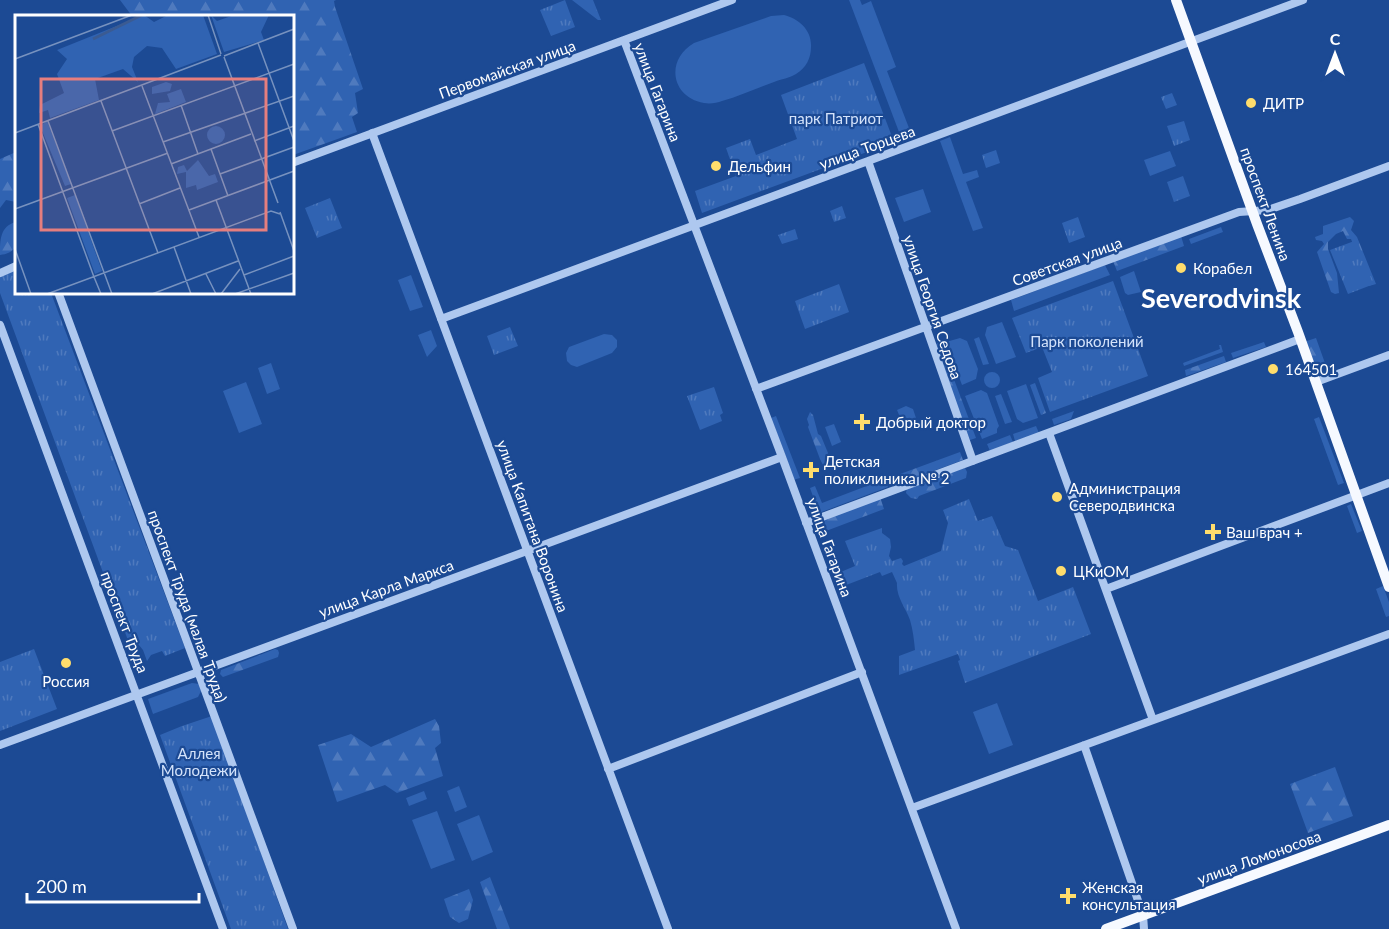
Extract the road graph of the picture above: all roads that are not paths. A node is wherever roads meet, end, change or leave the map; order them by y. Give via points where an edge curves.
1 (732, 0) edge
2 (1176, 0) edge
3 (1304, 0) edge
4 (624, 40) junction
5 (1191, 42) junction
6 (372, 133) junction
7 (868, 161) junction
8 (294, 162) edge
9 (1389, 166) edge
10 (1252, 211) junction
11 (694, 225) junction
12 (15, 266) edge
13 (0, 273) edge
14 (59, 294) edge
15 (441, 319) junction
16 (0, 325) edge
17 (926, 327) junction
18 (1300, 339) junction
19 (1389, 355) edge
20 (1316, 382) junction
21 (756, 389) junction
22 (1049, 433) junction
23 (782, 457) junction
24 (973, 461) junction
25 (1389, 483) edge
26 (1356, 495) junction
27 (806, 522) junction
28 (527, 551) junction
29 (1389, 587) edge
30 (1106, 589) junction
31 (1389, 634) edge
32 (199, 672) junction
33 (862, 672) junction
34 (137, 694) junction
35 (1154, 720) junction
36 (0, 745) edge
37 (1084, 745) junction
38 (608, 769) junction
39 (912, 808) junction
40 (1389, 825) edge
41 (1143, 915) junction
42 (223, 929) edge
43 (293, 929) edge
44 (668, 929) edge
45 (956, 929) edge
46 (1106, 929) edge
47 (1144, 929) edge

1 - 4 street, Первомайская улица
2 - 5 main road, проспект Ленина
3 - 5 street, улица Торцева
4 - 6 street, Первомайская улица
4 - 11 street, улица Гагарина
5 - 7 street, улица Торцева
5 - 10 main road, проспект Ленина
6 - 8 street, Первомайская улица
6 - 15 street, улица Капитана Воронина
7 - 11 street, улица Торцева
7 - 17 street, улица Георгия Седова
9 - 10 street, Советская улица via 1268,210
10 - 17 street, Советская улица via 1239,212
10 - 18 main road, проспект Ленина
11 - 15 street, улица Торцева
11 - 21 street, улица Гагарина
12 - 13 street
14 - 32 street, проспект Труда (малая Труда)
15 - 28 street, улица Капитана Воронина
16 - 34 street, проспект Труда
17 - 21 street, Советская улица
17 - 24 street, улица Георгия Седова
18 - 20 main road, проспект Ленина
18 - 22 street
19 - 20 street
20 - 26 main road, проспект Ленина
21 - 23 street, улица Гагарина
22 - 24 street
22 - 30 street
23 - 27 street, улица Гагарина
23 - 28 street, улица Карла Маркса
24 - 27 street
25 - 26 street
26 - 29 main road, проспект Ленина
26 - 30 street
27 - 33 street, улица Гагарина
28 - 32 street, улица Карла Маркса
28 - 38 street, улица Капитана Воронина
30 - 35 street
31 - 35 street
32 - 34 street, улица Карла Маркса
32 - 43 street, проспект Труда (малая Труда)
33 - 38 street
33 - 39 street, улица Гагарина
34 - 36 street, улица Карла Маркса
34 - 42 street, проспект Труда
35 - 37 street
37 - 39 street
37 - 41 street
38 - 44 street, улица Капитана Воронина
39 - 45 street, улица Гагарина
40 - 41 main road, улица Ломоносова
41 - 46 main road, улица Ломоносова
41 - 47 street

